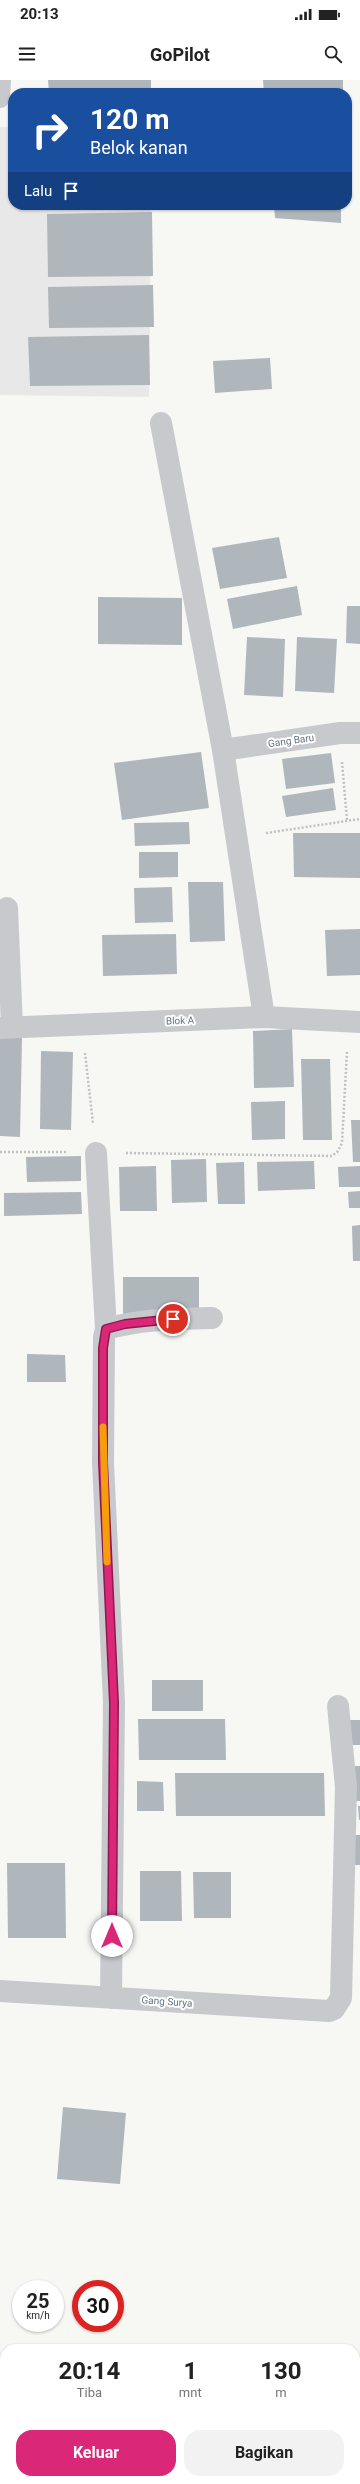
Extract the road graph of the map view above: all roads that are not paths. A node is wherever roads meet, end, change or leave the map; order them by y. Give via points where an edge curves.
1 (1, 80) edge
2 (0, 98) edge
3 (161, 423) dead end
4 (350, 733) edge
5 (223, 750) junction
6 (7, 908) dead end
7 (264, 1017) junction
8 (354, 1023) edge
9 (6, 1028) edge
10 (96, 1153) road end
11 (212, 1318) dead end
12 (106, 1329) junction
13 (338, 1706) dead end
14 (0, 1991) edge
15 (111, 1998) junction

1 - 2 lane
3 - 5 street
4 - 5 street, Gang Baru
5 - 7 street
6 - 9 street
7 - 8 street, Blok A
7 - 9 street, Blok A
10 - 12 street
11 - 12 street via 160,1319
12 - 15 street via 103,1348 103,1462 114,1703
13 - 15 street, Gang Surya via 346,1787 341,1998 334,2009 329,2011
14 - 15 street, Gang Surya

